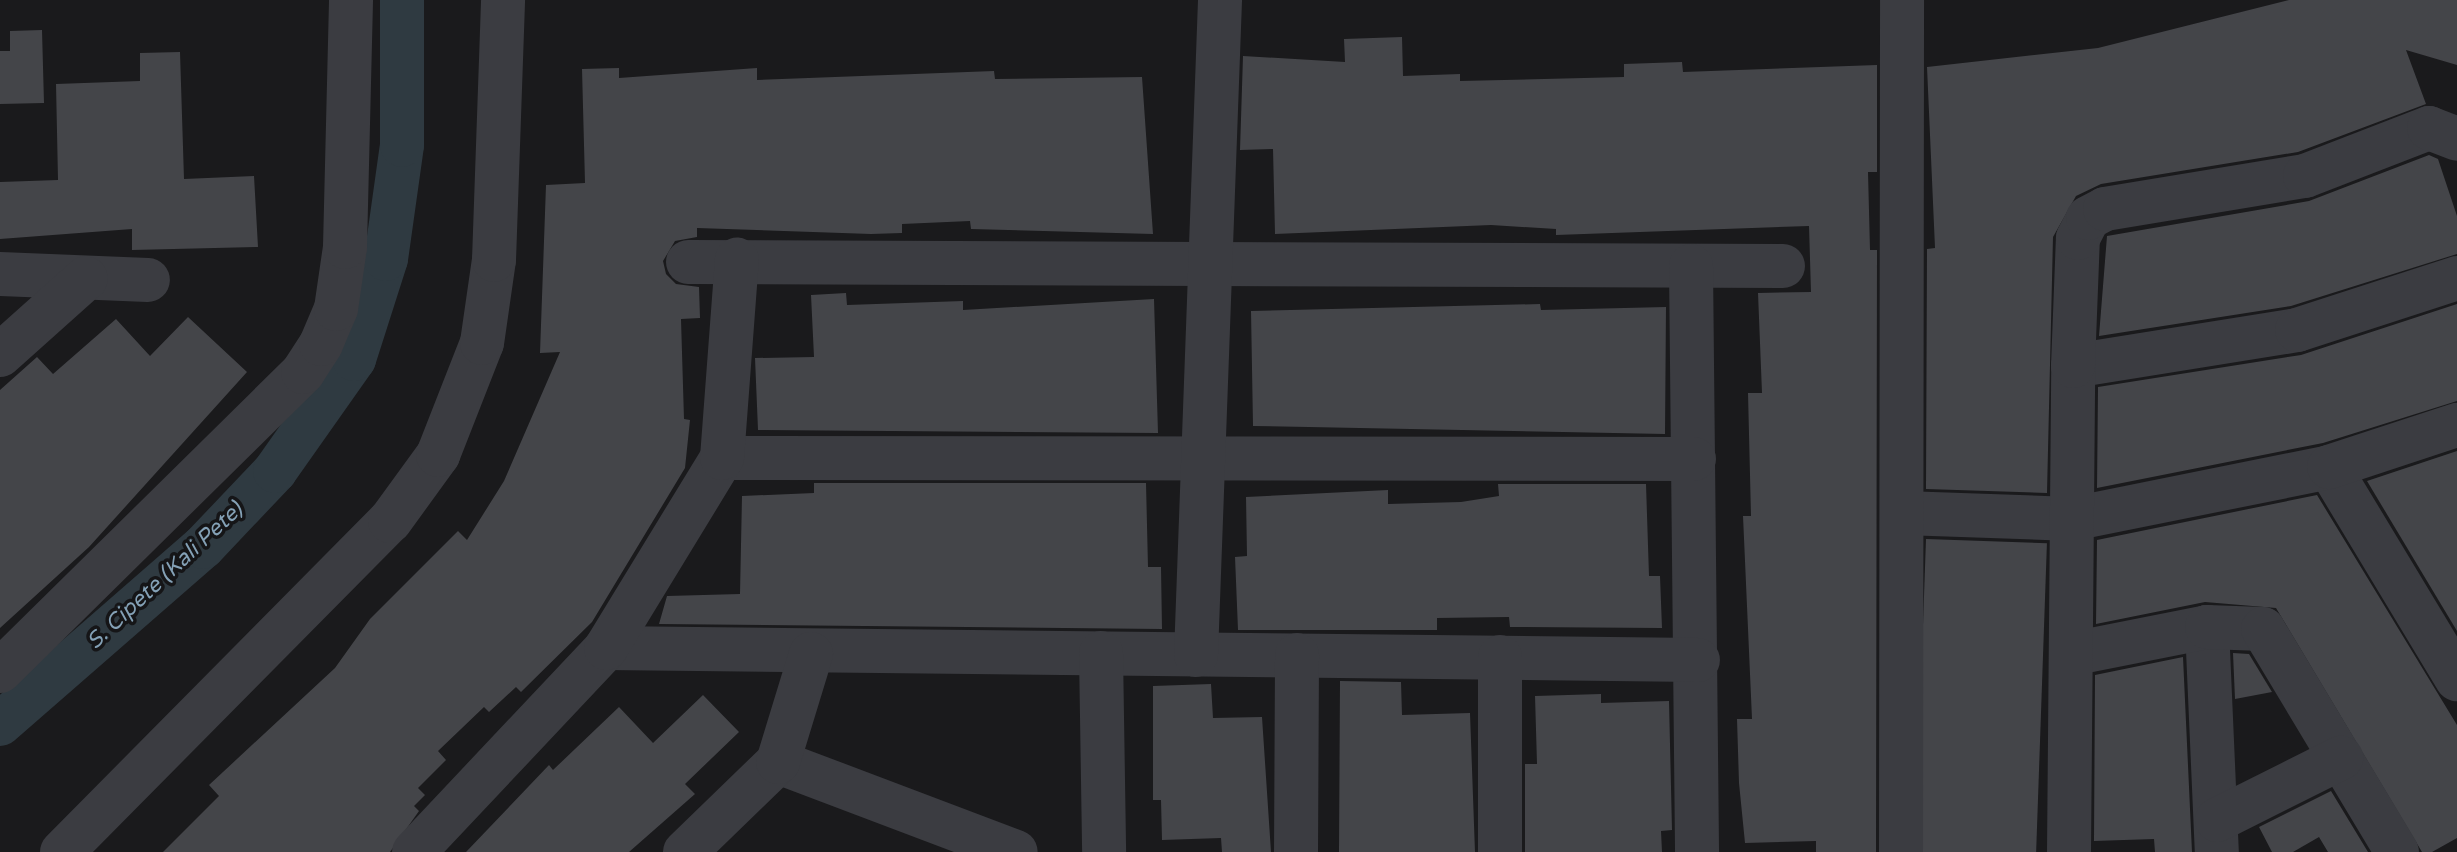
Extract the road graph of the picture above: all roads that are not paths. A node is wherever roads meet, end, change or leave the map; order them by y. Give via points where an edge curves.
1 (351, 0) edge
2 (503, 0) edge
3 (1220, 0) edge
4 (1902, 0) edge
5 (2457, 139) edge
6 (737, 260) junction
7 (688, 262) dead end
8 (1211, 263) junction
9 (1691, 266) junction
10 (1783, 266) dead end
11 (0, 274) edge
12 (86, 278) junction
13 (2457, 278) edge
14 (148, 280) dead end
15 (0, 355) edge
16 (2073, 366) junction
17 (2457, 425) edge
18 (1204, 456) junction
19 (722, 458) junction
20 (1694, 459) junction
21 (2329, 467) junction
22 (1903, 513) junction
23 (2072, 519) junction
24 (2207, 627) junction
25 (606, 648) junction
26 (1101, 653) junction
27 (811, 654) junction
28 (2071, 654) junction
29 (1196, 655) junction
30 (1297, 655) junction
31 (1500, 657) junction
32 (1698, 660) junction
33 (0, 671) edge
34 (2457, 679) edge
35 (2341, 758) junction
36 (778, 762) junction
37 (2217, 836) edge
38 (62, 852) edge
39 (414, 852) edge
40 (685, 852) edge
41 (1016, 852) edge
42 (1104, 852) edge
43 (1296, 852) edge
44 (1500, 852) edge
45 (1697, 852) edge
46 (1901, 852) edge
47 (2069, 852) edge
48 (2397, 852) edge

1 - 33 street via 345,247 336,309 321,344 303,372
2 - 38 street via 486,315 467,392 438,455 390,521
3 - 8 street
4 - 22 street
5 - 16 street via 2429,128 2305,176 2105,209 2088,218 2078,238
6 - 7 street
6 - 8 street
6 - 19 street
8 - 9 street
8 - 18 street
9 - 10 street
9 - 20 street
11 - 12 street
12 - 14 street
12 - 15 street
13 - 16 street via 2297,330
16 - 23 street
17 - 21 street
18 - 19 street
18 - 20 street
18 - 29 street
19 - 25 street
20 - 32 street
21 - 23 street
21 - 34 street
22 - 23 street
22 - 46 street
23 - 28 street
24 - 28 street
24 - 35 street via 2266,631
24 - 37 street
25 - 27 street
25 - 39 street
26 - 27 street
26 - 29 street
26 - 42 street
27 - 36 street
28 - 47 street
29 - 30 street
30 - 31 street
30 - 43 street
31 - 32 street
31 - 44 street
32 - 45 street
35 - 37 street
35 - 48 street
36 - 40 street
36 - 41 street

